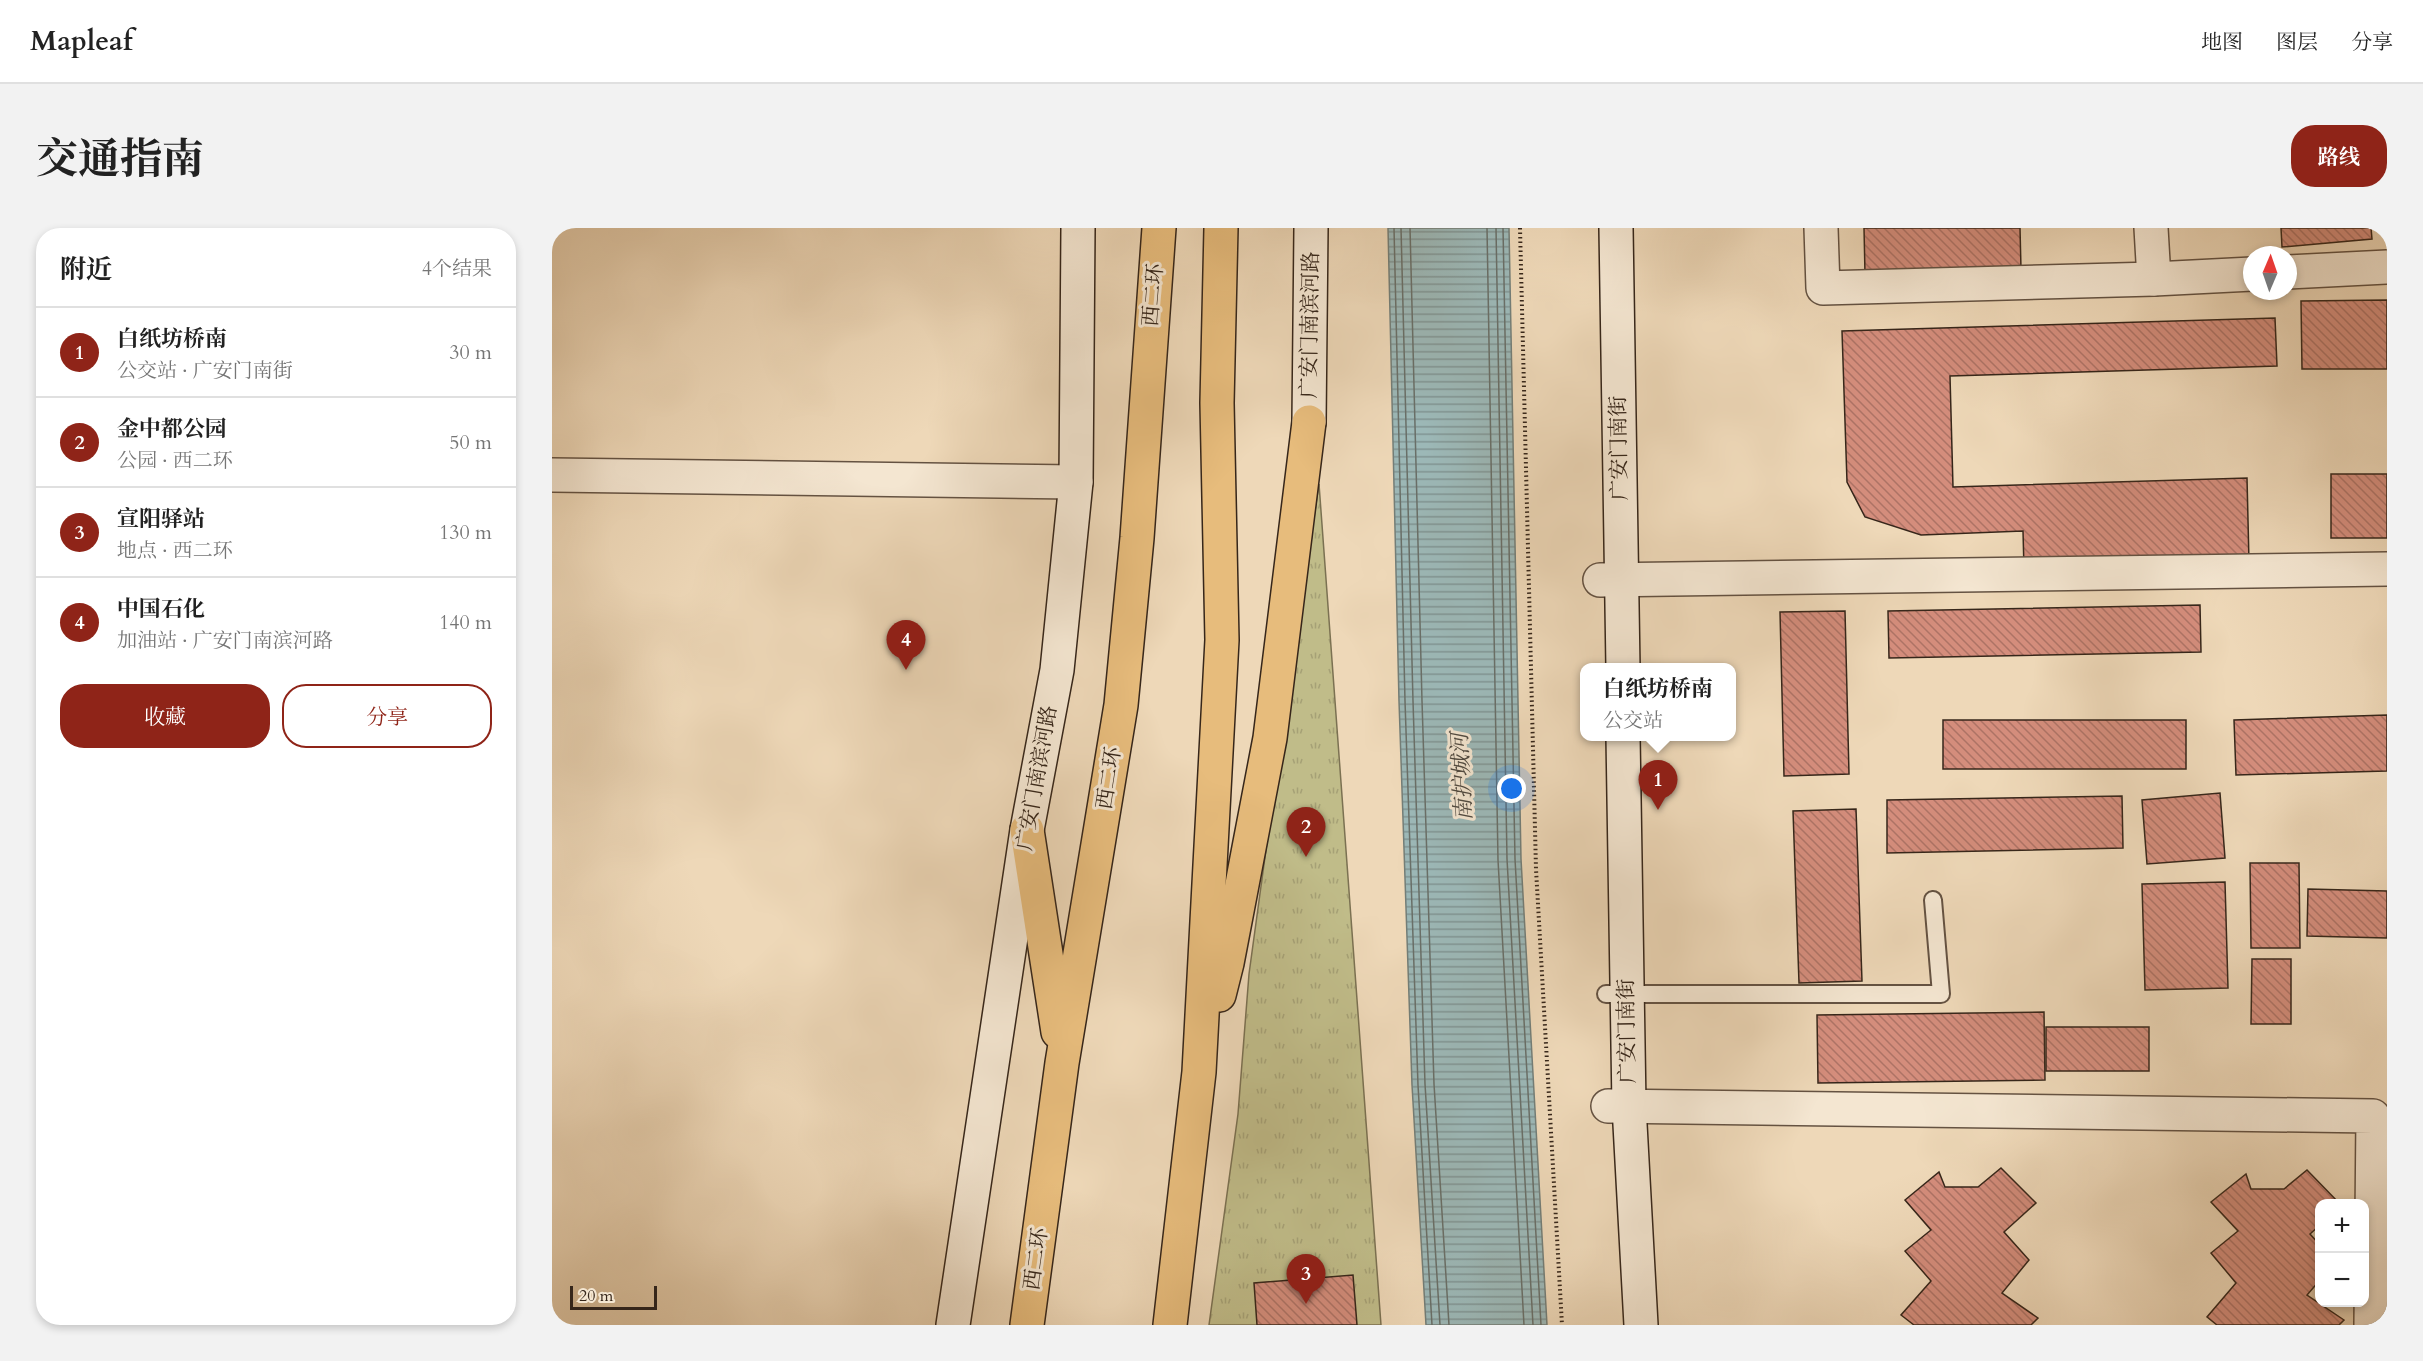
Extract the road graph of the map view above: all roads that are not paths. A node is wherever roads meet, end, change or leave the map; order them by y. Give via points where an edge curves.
1 (1078, 228) edge
2 (1159, 228) edge
3 (1221, 228) edge
4 (1311, 228) edge
5 (1596, 228) edge
6 (1616, 228) edge
7 (1821, 228) edge
8 (2151, 228) edge
9 (2387, 267) edge
10 (2297, 272) edge
11 (2243, 274) edge
12 (2154, 279) junction
13 (1309, 422) joint
14 (552, 475) edge
15 (1076, 482) junction
16 (2387, 569) edge
17 (1611, 580) junction
18 (1602, 663) edge
19 (1622, 663) edge
20 (1602, 741) edge
21 (1623, 741) edge
22 (1027, 830) junction
23 (1933, 900) dead end
24 (1616, 994) junction
25 (1062, 1063) junction
26 (1199, 1072) junction
27 (1619, 1106) junction
28 (953, 1325) edge
29 (1027, 1325) edge
30 (1170, 1325) edge
31 (1619, 1325) edge
32 (1641, 1325) edge
33 (2371, 1325) edge

1 - 15 street, 广安门南滨河路
2 - 25 highway, 西二环 via 1121,705
3 - 26 highway via 1217,403 1222,640
4 - 13 street, 广安门南滨河路
5 - 17 street, 广安门南街
6 - 17 street, 广安门南街
7 - 12 street via 1823,288
8 - 12 street
9 - 10 street
11 - 12 street
13 - 26 highway via 1270,738 1227,963
14 - 15 street
15 - 22 street, 广安门南滨河路 via 1057,670
16 - 17 street
17 - 18 street, 广安门南街
17 - 19 street, 广安门南街
20 - 24 street, 广安门南街
21 - 24 street, 广安门南街
22 - 25 highway
22 - 28 street, 广安门南滨河路
23 - 24 lane via 1941,994
24 - 27 street, 广安门南街
25 - 29 highway, 西二环
26 - 30 highway
27 - 31 street, 广安门南街
27 - 32 street, 广安门南街
27 - 33 street via 2373,1116

